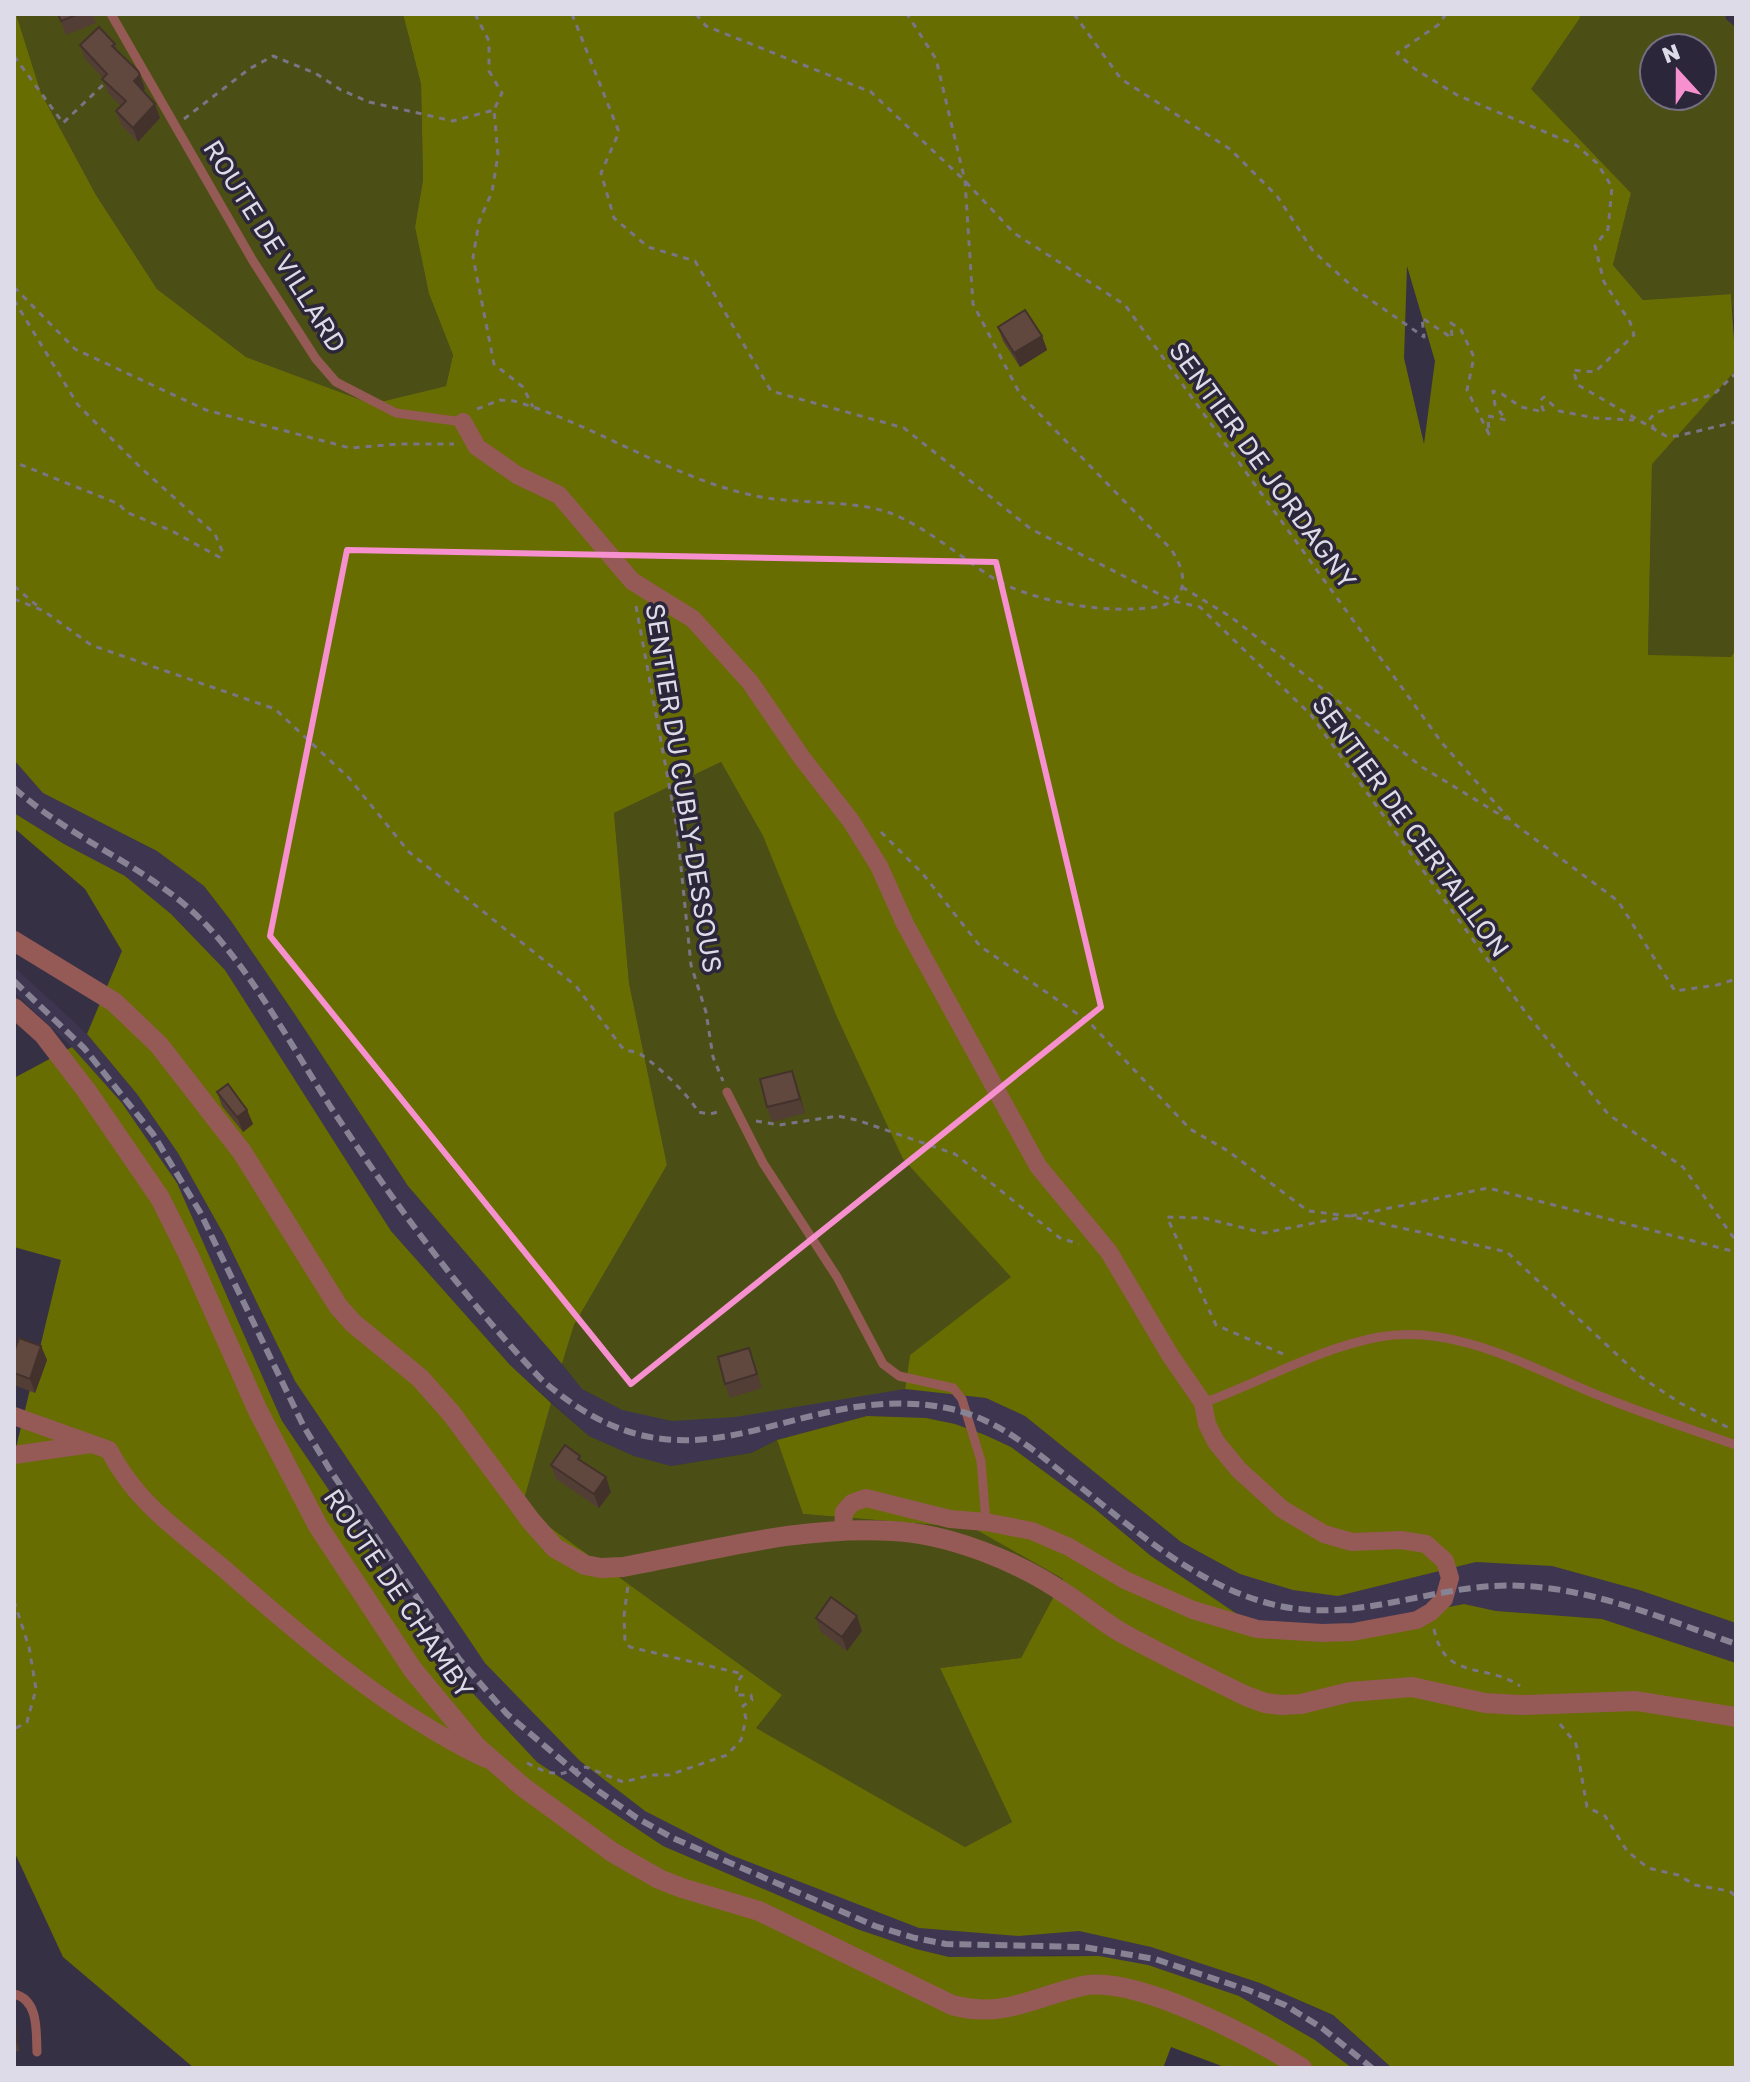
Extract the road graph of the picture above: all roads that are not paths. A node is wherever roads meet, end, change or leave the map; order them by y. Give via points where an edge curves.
1 (111, 14) edge
2 (463, 422) joint
3 (14, 941) edge
4 (14, 1008) edge
5 (727, 1092) road end
6 (1203, 1403) junction
7 (14, 1416) edge
8 (93, 1444) junction
9 (1736, 1445) edge
10 (14, 1455) edge
11 (986, 1522) junction
12 (843, 1530) junction
13 (1736, 1717) edge
14 (494, 1763) junction
15 (14, 1994) edge
16 (37, 2052) dead end
17 (1302, 2068) edge

1 - 2 lane, ROUTE DE VILLARD via 316,359 336,382 396,413
2 - 6 street via 477,447 559,495 632,581 693,619 750,682 879,866 905,924 1038,1166 1109,1252
3 - 12 street via 114,1002 159,1045 242,1152 338,1306 420,1378 544,1536 569,1558 601,1568 623,1567
4 - 14 street, ROUTE DE CHAMBY via 43,1034 160,1198 258,1411 318,1526 426,1687
5 - 11 lane via 763,1163 837,1277 883,1364 899,1376 953,1388 962,1399 981,1461
6 - 9 lane via 1312,1359 1380,1337 1412,1335 1478,1345
6 - 11 street via 1216,1442 1259,1490 1297,1519 1338,1539 1415,1541 1441,1554 1450,1578 1444,1599 1417,1620 1353,1632 1257,1629 1193,1610 1125,1580 1050,1537
7 - 8 street
8 - 10 street
8 - 14 street via 109,1450 121,1473 159,1517 334,1662 449,1741
11 - 12 street via 950,1519 866,1498 844,1512
12 - 13 street via 896,1531 999,1557 1122,1633 1265,1703 1301,1704 1350,1692 1412,1687 1485,1703 1636,1701
14 - 17 street, ROUTE DE CHAMBY via 612,1852 659,1879 759,1911 952,2005 990,2011 1083,1986 1131,1989 1213,2022
15 - 16 lane via 30,2004

